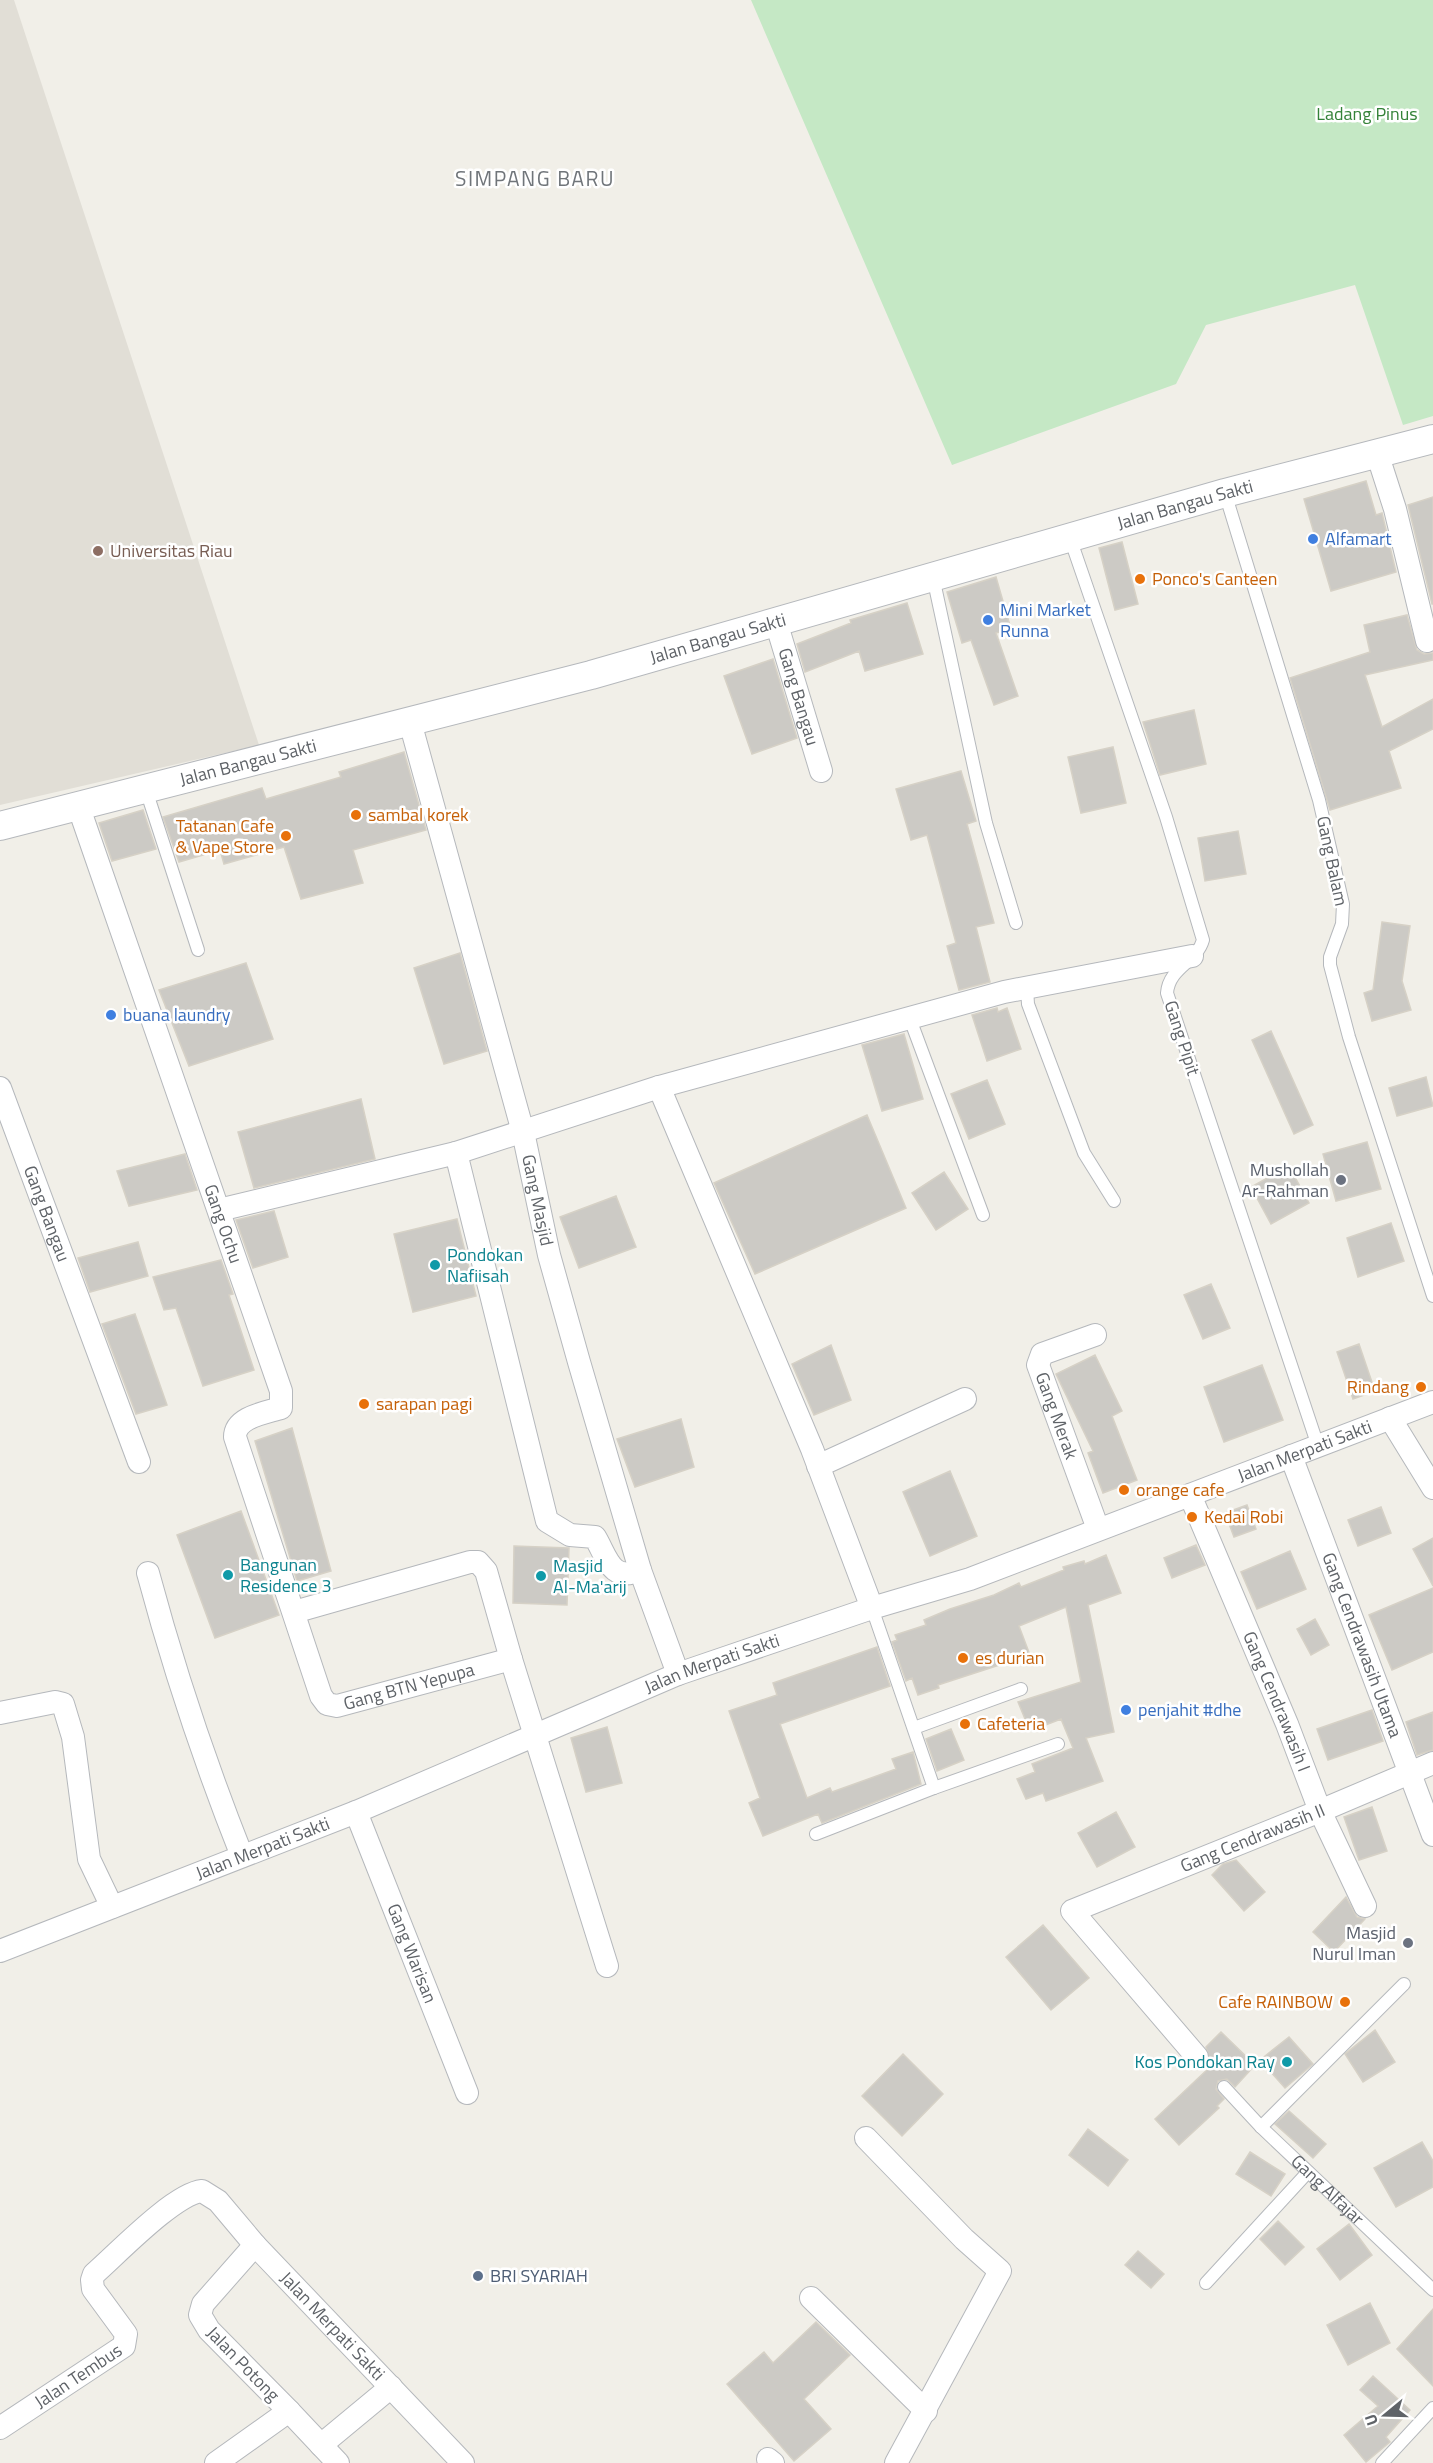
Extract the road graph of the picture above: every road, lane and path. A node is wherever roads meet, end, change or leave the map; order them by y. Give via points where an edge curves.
1 (1433, 439) edge
2 (1377, 453) junction
3 (1225, 493) junction
4 (1070, 538) junction
5 (933, 577) junction
6 (776, 622) junction
7 (1427, 641) dead end
8 (410, 722) junction
9 (821, 771) dead end
10 (147, 790) junction
11 (79, 808) junction
12 (0, 826) edge
13 (1016, 923) dead end
14 (198, 950) dead end
15 (1192, 956) junction
16 (1027, 989) junction
17 (910, 1019) junction
18 (659, 1087) junction
19 (0, 1088) edge
20 (523, 1132) junction
21 (456, 1153) junction
22 (1114, 1201) dead end
23 (219, 1210) junction
24 (983, 1215) dead end
25 (1433, 1296) edge
26 (1095, 1335) dead end
27 (965, 1399) dead end
28 (1433, 1402) edge
29 (1390, 1418) junction
30 (1318, 1446) junction
31 (1291, 1456) junction
32 (139, 1462) dead end
33 (818, 1466) junction
34 (1433, 1488) edge
35 (1190, 1495) junction
36 (1098, 1529) junction
37 (640, 1570) junction
38 (148, 1573) dead end
39 (872, 1608) junction
40 (294, 1612) junction
41 (512, 1659) junction
42 (678, 1674) junction
43 (1021, 1689) dead end
44 (0, 1713) edge
45 (914, 1728) junction
46 (534, 1734) junction
47 (1058, 1744) dead end
48 (1433, 1763) edge
49 (1409, 1772) junction
50 (934, 1788) junction
51 (1320, 1811) junction
52 (356, 1812) junction
53 (816, 1834) dead end
54 (1433, 1835) edge
55 (242, 1856) junction
56 (1365, 1906) dead end
57 (112, 1907) junction
58 (0, 1951) edge
59 (607, 1966) dead end
60 (1404, 1984) dead end
61 (1197, 2057) dead end
62 (1224, 2087) dead end
63 (467, 2093) dead end
64 (1261, 2127) junction
65 (866, 2138) dead end
66 (1308, 2172) junction
67 (202, 2191) joint
68 (255, 2245) junction
69 (1206, 2283) dead end
70 (1433, 2290) edge
71 (811, 2298) dead end
72 (391, 2387) junction
73 (1433, 2408) edge
74 (289, 2411) junction
75 (926, 2411) junction
76 (0, 2428) edge
77 (321, 2445) junction
78 (216, 2463) edge
79 (338, 2463) edge
80 (464, 2463) edge
81 (896, 2463) edge
82 (1382, 2463) edge

1 - 2 street, Jalan Bangau Sakti
2 - 3 street, Jalan Bangau Sakti
2 - 7 street via 1395,509
3 - 4 street, Jalan Bangau Sakti
3 - 25 lane, Gang Balam via 1319,800 1343,904 1342,924 1330,965 1349,1037
4 - 5 street, Jalan Bangau Sakti
4 - 15 lane, Gang Pipit via 1166,817 1203,940
5 - 6 street, Jalan Bangau Sakti
5 - 13 lane via 986,823
6 - 8 street, Jalan Bangau Sakti
6 - 9 street, Gang Bangau
8 - 10 street, Jalan Bangau Sakti
8 - 20 street, Gang Masjid
10 - 11 street, Jalan Bangau Sakti
10 - 14 lane
11 - 12 street, Jalan Bangau Sakti
11 - 23 street, Gang Ochu
15 - 16 street
15 - 30 lane, Gang Pipit via 1168,982 1167,993
16 - 17 street
16 - 22 lane via 1028,1004 1084,1153
17 - 18 street
17 - 24 lane
18 - 20 street
18 - 33 street
19 - 32 street, Gang Bangau
20 - 21 street
20 - 37 street, Gang Masjid via 549,1255
21 - 23 street
21 - 37 street via 547,1521 570,1535 595,1537 610,1566 621,1574
23 - 40 street, Gang Ochu via 281,1390 281,1408 239,1423 235,1437
26 - 36 street, Gang Merak via 1042,1354 1038,1365
27 - 33 street
28 - 29 street, Jalan Merpati Sakti
29 - 30 street, Jalan Merpati Sakti
29 - 34 street
30 - 31 street, Jalan Merpati Sakti
31 - 35 street, Jalan Merpati Sakti
31 - 49 street, Gang Cendrawasih Utama
33 - 39 street
35 - 36 street, Jalan Merpati Sakti
35 - 51 street, Gang Cendrawasih I
36 - 39 street, Jalan Merpati Sakti via 970,1579
37 - 42 street, Gang Masjid
38 - 55 street via 201,1751
39 - 42 street, Jalan Merpati Sakti
39 - 45 lane
40 - 41 street, Gang BTN Yepupa via 327,1704 337,1706
40 - 41 street via 477,1562 486,1571
41 - 46 street
42 - 46 street, Jalan Merpati Sakti
43 - 45 lane
44 - 57 street via 55,1702 63,1704 72,1737 89,1859
45 - 50 lane
46 - 52 street, Jalan Merpati Sakti
46 - 59 street
47 - 50 lane
48 - 49 street, Gang Cendrawasih II
49 - 51 street, Gang Cendrawasih II
49 - 54 street, Gang Cendrawasih Utama
50 - 53 lane
51 - 56 street, Gang Cendrawasih I
51 - 61 street, Gang Cendrawasih II via 1072,1911
52 - 55 street, Jalan Merpati Sakti
52 - 63 street, Gang Warisan
55 - 57 street, Jalan Merpati Sakti
57 - 58 street, Jalan Merpati Sakti
60 - 64 lane
62 - 64 lane, Gang Alfajar
64 - 66 lane, Gang Alfajar
65 - 75 street via 1000,2271
66 - 69 lane
66 - 70 lane, Gang Alfajar
67 - 68 street, Jalan Merpati Sakti via 218,2200
67 - 76 street, Jalan Tembus via 188,2194 171,2206 94,2274 93,2289 126,2334 124,2346
68 - 72 street, Jalan Merpati Sakti
68 - 74 street, Jalan Potong via 203,2304 200,2315 209,2330
71 - 75 street
72 - 77 street
72 - 80 street, Jalan Merpati Sakti
73 - 82 lane
74 - 77 street
74 - 78 street, Jalan Potong
75 - 81 street
77 - 79 street

